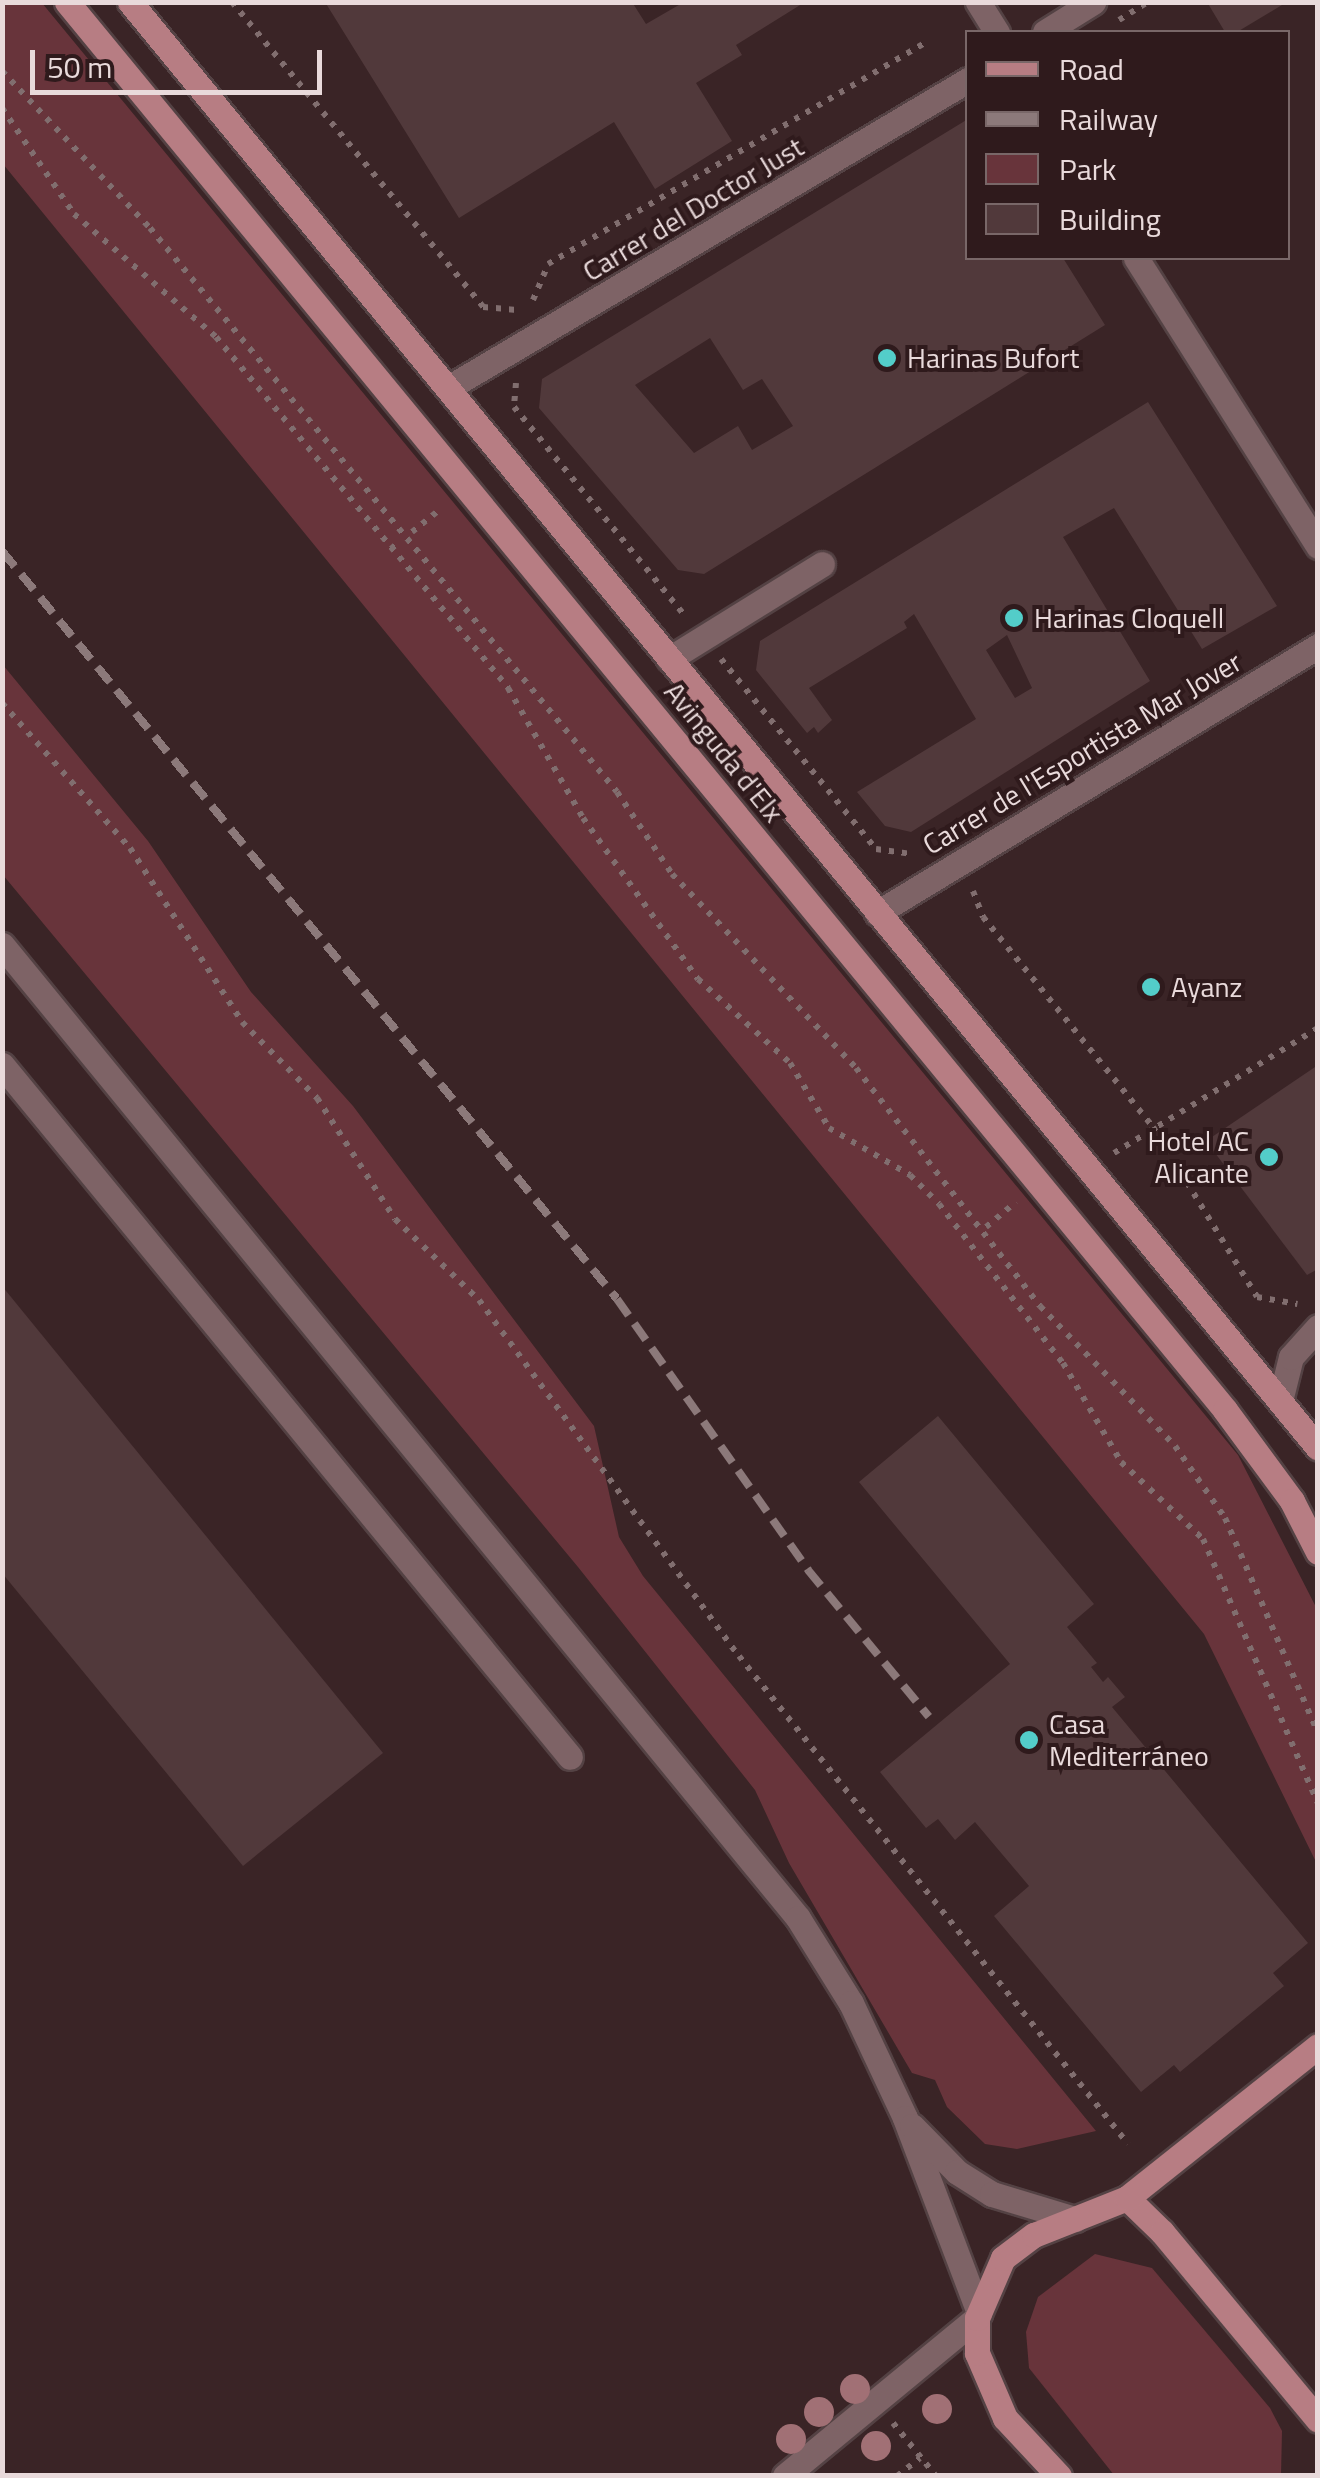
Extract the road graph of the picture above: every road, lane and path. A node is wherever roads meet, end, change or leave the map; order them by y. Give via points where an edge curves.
1 (67, 2) edge
2 (130, 2) edge
3 (232, 2) edge
4 (978, 2) edge
5 (1093, 2) edge
6 (996, 30) edge
7 (1048, 30) edge
8 (926, 42) dead end
9 (2, 71) edge
10 (965, 82) edge
11 (2, 108) edge
12 (1137, 260) edge
13 (530, 372) dead end
14 (448, 388) junction
15 (452, 500) dead end
16 (412, 532) dead end
17 (400, 541) dead end
18 (1318, 546) edge
19 (391, 549) junction
20 (822, 564) dead end
21 (704, 639) junction
22 (1318, 646) edge
23 (669, 659) junction
24 (2, 704) edge
25 (962, 860) junction
26 (877, 913) junction
27 (2, 945) edge
28 (1318, 1028) edge
29 (2, 1065) edge
30 (1152, 1126) junction
31 (1106, 1159) dead end
32 (1022, 1197) dead end
33 (986, 1227) dead end
34 (1311, 1316) edge
35 (1280, 1401) junction
36 (1318, 1448) edge
37 (1318, 1552) edge
38 (1318, 1733) edge
39 (570, 1757) dead end
40 (1318, 1803) edge
41 (1318, 2046) edge
42 (906, 2118) junction
43 (1128, 2144) dead end
44 (1127, 2198) junction
45 (1075, 2218) junction
46 (978, 2315) junction
47 (890, 2418) dead end
48 (1318, 2420) edge
49 (920, 2458) junction
50 (785, 2476) edge
51 (897, 2476) edge
52 (936, 2476) edge
53 (1059, 2476) edge

1 - 37 main road, Avinguda d'Elx via 1212,1395 1292,1501
2 - 14 main road, Avinguda d'Elx
3 - 8 path via 482,307 528,311 548,264
4 - 6 street
5 - 7 street
9 - 38 path via 150,228 617,792 672,874 856,1068 1040,1306 1175,1446 1225,1518
10 - 14 street, Carrer del Doctor Just
11 - 19 path via 74,214 216,336
12 - 18 street
13 - 21 path via 517,380 514,408
14 - 23 main road, Avinguda d'Elx
15 - 16 path
17 - 19 path
19 - 40 path via 508,688 582,818 698,979 790,1063 829,1128 910,1174 972,1239 1063,1363 1121,1462 1203,1539
20 - 21 street
21 - 23 street
21 - 25 path via 876,849
22 - 25 street, Carrer de l'Esportista Mar Jover
23 - 26 main road, Avinguda d'Elx
24 - 43 path via 130,848 242,1022 317,1098 396,1219 479,1300 739,1656
25 - 26 street, Carrer de l'Esportista Mar Jover
25 - 30 path via 983,917
26 - 35 main road, Avinguda d'Elx
27 - 42 street via 742,1844 851,2003
28 - 30 path
29 - 39 street
30 - 31 path
30 - 34 path via 1256,1297
32 - 33 path
34 - 35 street
35 - 36 main road, Avinguda d'Elx
41 - 44 main road
42 - 45 street via 957,2172 992,2194
42 - 46 street
44 - 45 main road
44 - 48 main road
45 - 46 main road via 1034,2235 1003,2258
46 - 50 street
46 - 53 main road via 977,2352 988,2389 1005,2418
47 - 49 path
49 - 51 path
49 - 52 path

